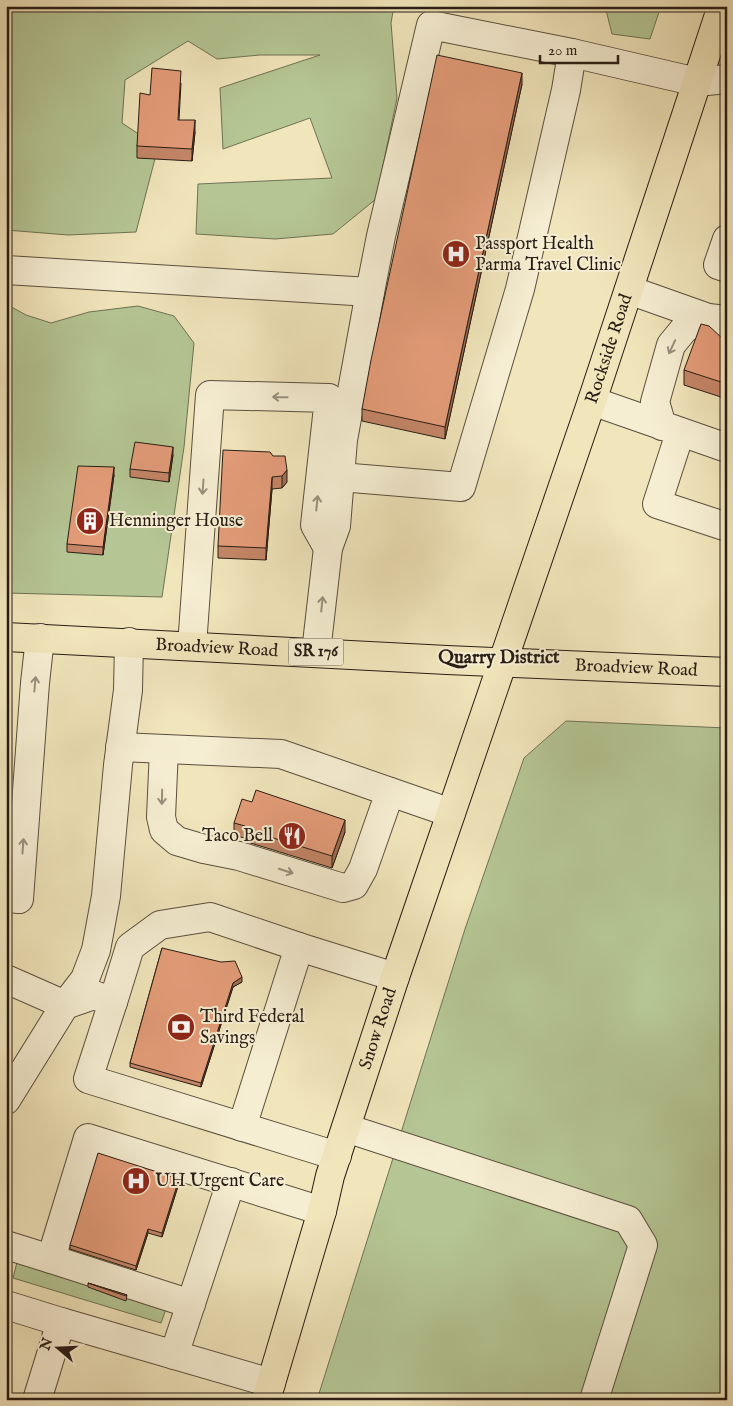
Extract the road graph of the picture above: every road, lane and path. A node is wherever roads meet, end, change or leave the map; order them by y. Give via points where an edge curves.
1 (722, 6) edge
2 (572, 53) junction
3 (727, 79) edge
4 (697, 82) junction
5 (727, 239) edge
6 (727, 268) edge
7 (6, 270) edge
8 (629, 290) junction
9 (370, 292) junction
10 (717, 319) edge
11 (727, 338) edge
12 (592, 401) junction
13 (671, 430) junction
14 (727, 448) edge
15 (340, 477) junction
16 (727, 527) edge
17 (328, 548) junction
18 (6, 637) edge
19 (40, 638) junction
20 (129, 642) junction
21 (192, 646) junction
22 (316, 652) junction
23 (504, 662) junction
24 (727, 672) edge
25 (120, 747) junction
26 (164, 749) junction
27 (390, 792) junction
28 (451, 813) junction
29 (6, 898) edge
30 (299, 947) junction
31 (395, 977) junction
32 (6, 979) edge
33 (113, 1002) junction
34 (65, 1005) junction
35 (6, 1100) edge
36 (242, 1127) junction
37 (346, 1128) junction
38 (337, 1156) junction
39 (231, 1182) junction
40 (322, 1211) junction
41 (6, 1245) edge
42 (51, 1259) junction
43 (191, 1304) junction
44 (6, 1305) edge
45 (61, 1322) junction
46 (174, 1355) junction
47 (268, 1391) edge
48 (37, 1400) edge
49 (594, 1400) edge

1 - 4 main road, Rockside Road
2 - 4 lane
2 - 9 lane via 431,25
2 - 15 lane via 520,289 461,487
3 - 4 lane
4 - 8 main road, Rockside Road
5 - 6 lane via 718,265
7 - 9 lane
8 - 10 lane
8 - 12 main road, Rockside Road
9 - 15 lane via 343,440
10 - 11 lane
10 -> 13 lane via 685,328 671,345 655,402
12 - 13 lane
12 - 23 main road, Rockside Road
13 - 14 lane
13 - 16 lane via 657,504
15 - 17 lane via 336,526
17 -> 21 lane via 315,524 329,398 210,395
22 -> 17 lane
18 - 19 main road, Broadview Road / SR 176
19 - 20 main road, Broadview Road / SR 176
29 -> 19 lane via 19,899
20 - 21 main road, Broadview Road / SR 176
20 - 25 lane via 128,690
21 - 22 main road, Broadview Road / SR 176
22 - 23 main road, Broadview Road / SR 176
23 - 24 main road, Broadview Road / SR 176
23 - 28 main road, Snow Road
25 - 26 lane
25 - 34 lane via 106,896 96,950 85,979
26 - 27 lane via 281,754
26 -> 27 lane via 161,817 164,830 176,841 239,856 343,888 354,885 363,869
27 - 28 lane
28 - 31 main road, Snow Road
30 - 31 lane
30 - 33 lane via 210,917 160,925 130,947
30 - 36 lane
31 - 37 main road, Snow Road
32 - 34 lane
33 - 34 lane via 94,995
33 - 36 lane via 88,1079
34 - 35 lane
36 - 38 lane
37 - 38 main road, Snow Road
37 - 49 lane via 628,1220 643,1244
38 - 40 main road, Snow Road
39 - 40 lane
39 - 42 lane via 88,1138
39 - 43 lane
40 - 47 main road, Snow Road
41 - 42 lane
42 - 43 lane
43 - 46 lane
44 - 45 lane
45 - 46 lane
45 - 48 lane
46 - 47 lane

